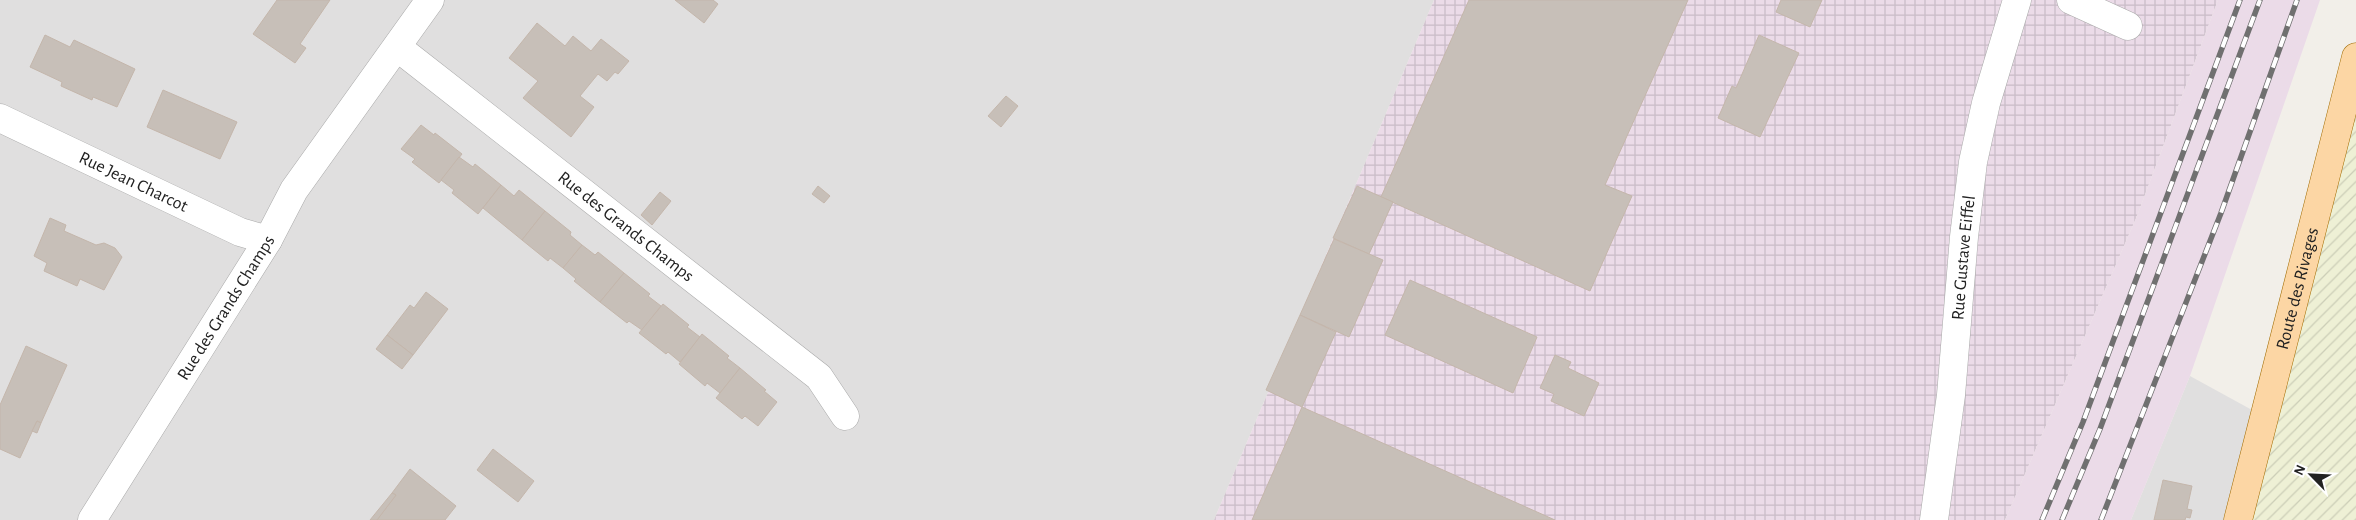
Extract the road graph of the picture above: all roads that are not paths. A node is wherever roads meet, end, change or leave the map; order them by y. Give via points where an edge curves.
1 (430, 0) edge
2 (2017, 0) edge
3 (2070, 0) edge
4 (2128, 26) dead end
5 (397, 47) junction
6 (2356, 56) edge
7 (0, 118) edge
8 (268, 240) junction
9 (845, 416) dead end
10 (92, 520) edge
11 (1934, 520) edge
12 (2238, 520) edge

1 - 5 street, Rue des Grands Champs
2 - 11 street, Rue Gustave Eiffel via 1993,77 1973,162 1951,395
3 - 4 street
5 - 8 street, Rue des Grands Champs via 294,190
5 - 9 street, Rue des Grands Champs via 819,376
6 - 12 main road, Route des Rivages
7 - 8 street, Rue Jean Charcot via 240,232
8 - 10 street, Rue des Grands Champs

